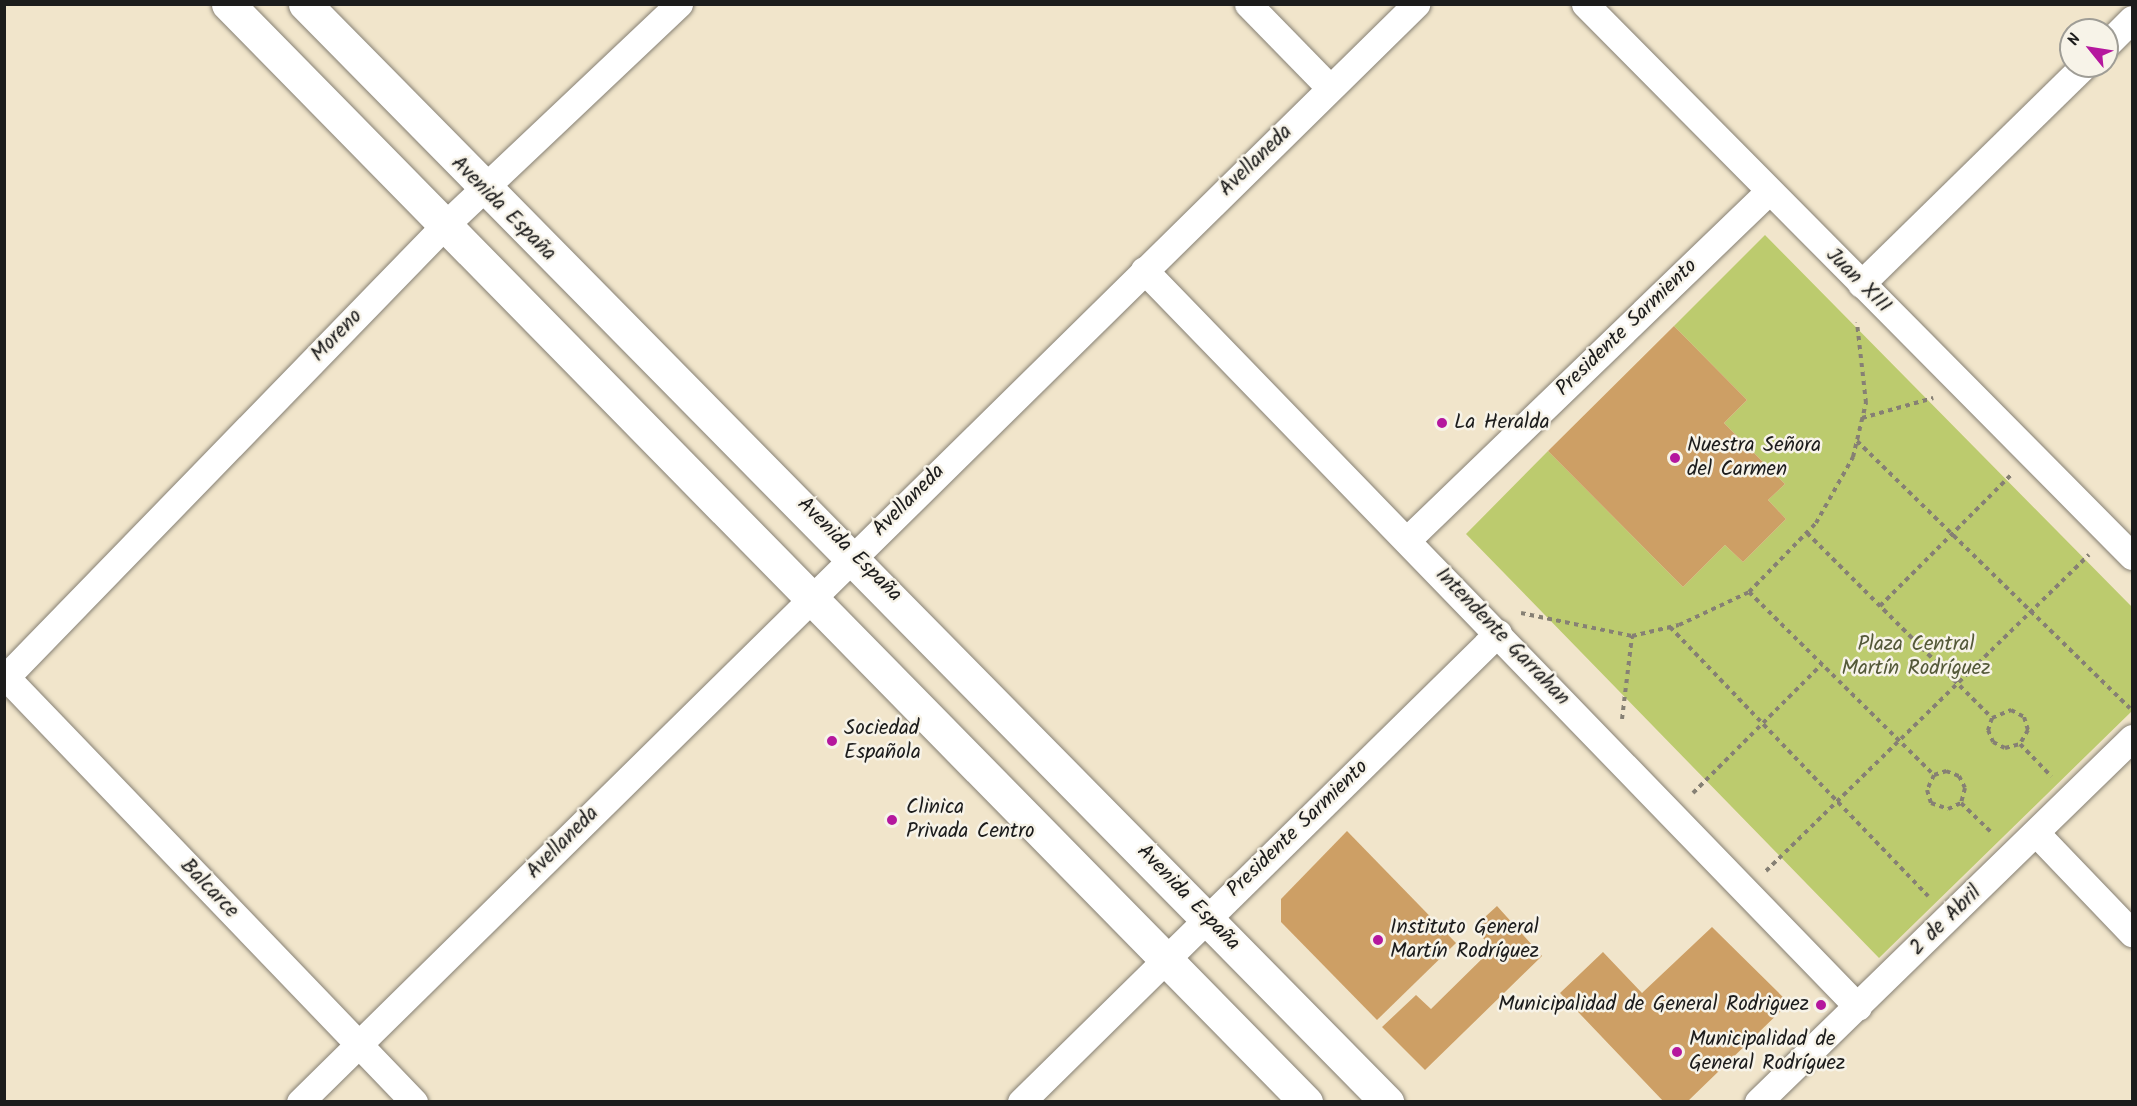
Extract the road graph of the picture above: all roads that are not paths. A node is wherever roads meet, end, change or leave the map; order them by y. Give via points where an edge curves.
1 (228, 4) edge
2 (305, 4) edge
3 (679, 4) edge
4 (1248, 4) edge
5 (1416, 4) edge
6 (1585, 4) edge
7 (2133, 19) edge
8 (2119, 32) edge
9 (2072, 78) edge
10 (1330, 88) junction
11 (482, 188) junction
12 (1769, 191) junction
13 (443, 227) junction
14 (1144, 270) junction
15 (1861, 284) junction
16 (1407, 540) junction
17 (854, 555) junction
18 (2133, 556) edge
19 (814, 596) junction
20 (1498, 633) junction
21 (5, 677) edge
22 (2133, 738) edge
23 (2036, 833) junction
24 (1208, 918) junction
25 (2133, 933) edge
26 (1166, 957) junction
27 (1858, 1006) junction
28 (358, 1045) junction
29 (300, 1101) edge
30 (414, 1101) edge
31 (1021, 1101) edge
32 (1306, 1101) edge
33 (1387, 1101) edge
34 (1758, 1101) edge

1 - 13 main road
2 - 11 main road, Avenida España
3 - 11 street, Moreno
4 - 10 street
5 - 10 street, Avellaneda
6 - 12 street, Juan XIII
7 - 8 street
9 - 15 street
10 - 14 street, Avellaneda
11 - 13 street, Moreno
11 - 17 main road, Avenida España
12 - 15 street, Juan XIII
12 - 16 street, Presidente Sarmiento
13 - 19 main road
13 - 21 street, Moreno
14 - 16 street, Intendente Garrahan
14 - 17 street, Avellaneda
15 - 18 street, Juan XIII
16 - 20 street, Intendente Garrahan
17 - 19 street, Avellaneda
17 - 24 main road, Avenida España
19 - 26 main road
19 - 28 street, Avellaneda
20 - 24 street, Presidente Sarmiento
20 - 27 street, Intendente Garrahan
21 - 28 street, Balcarce
22 - 23 street, 2 de Abril
23 - 25 street
23 - 27 street, 2 de Abril
24 - 26 street, Presidente Sarmiento
24 - 33 main road, Avenida España
26 - 31 street, Presidente Sarmiento
26 - 32 main road
27 - 34 street, 2 de Abril
28 - 29 street, Avellaneda
28 - 30 street, Balcarce

